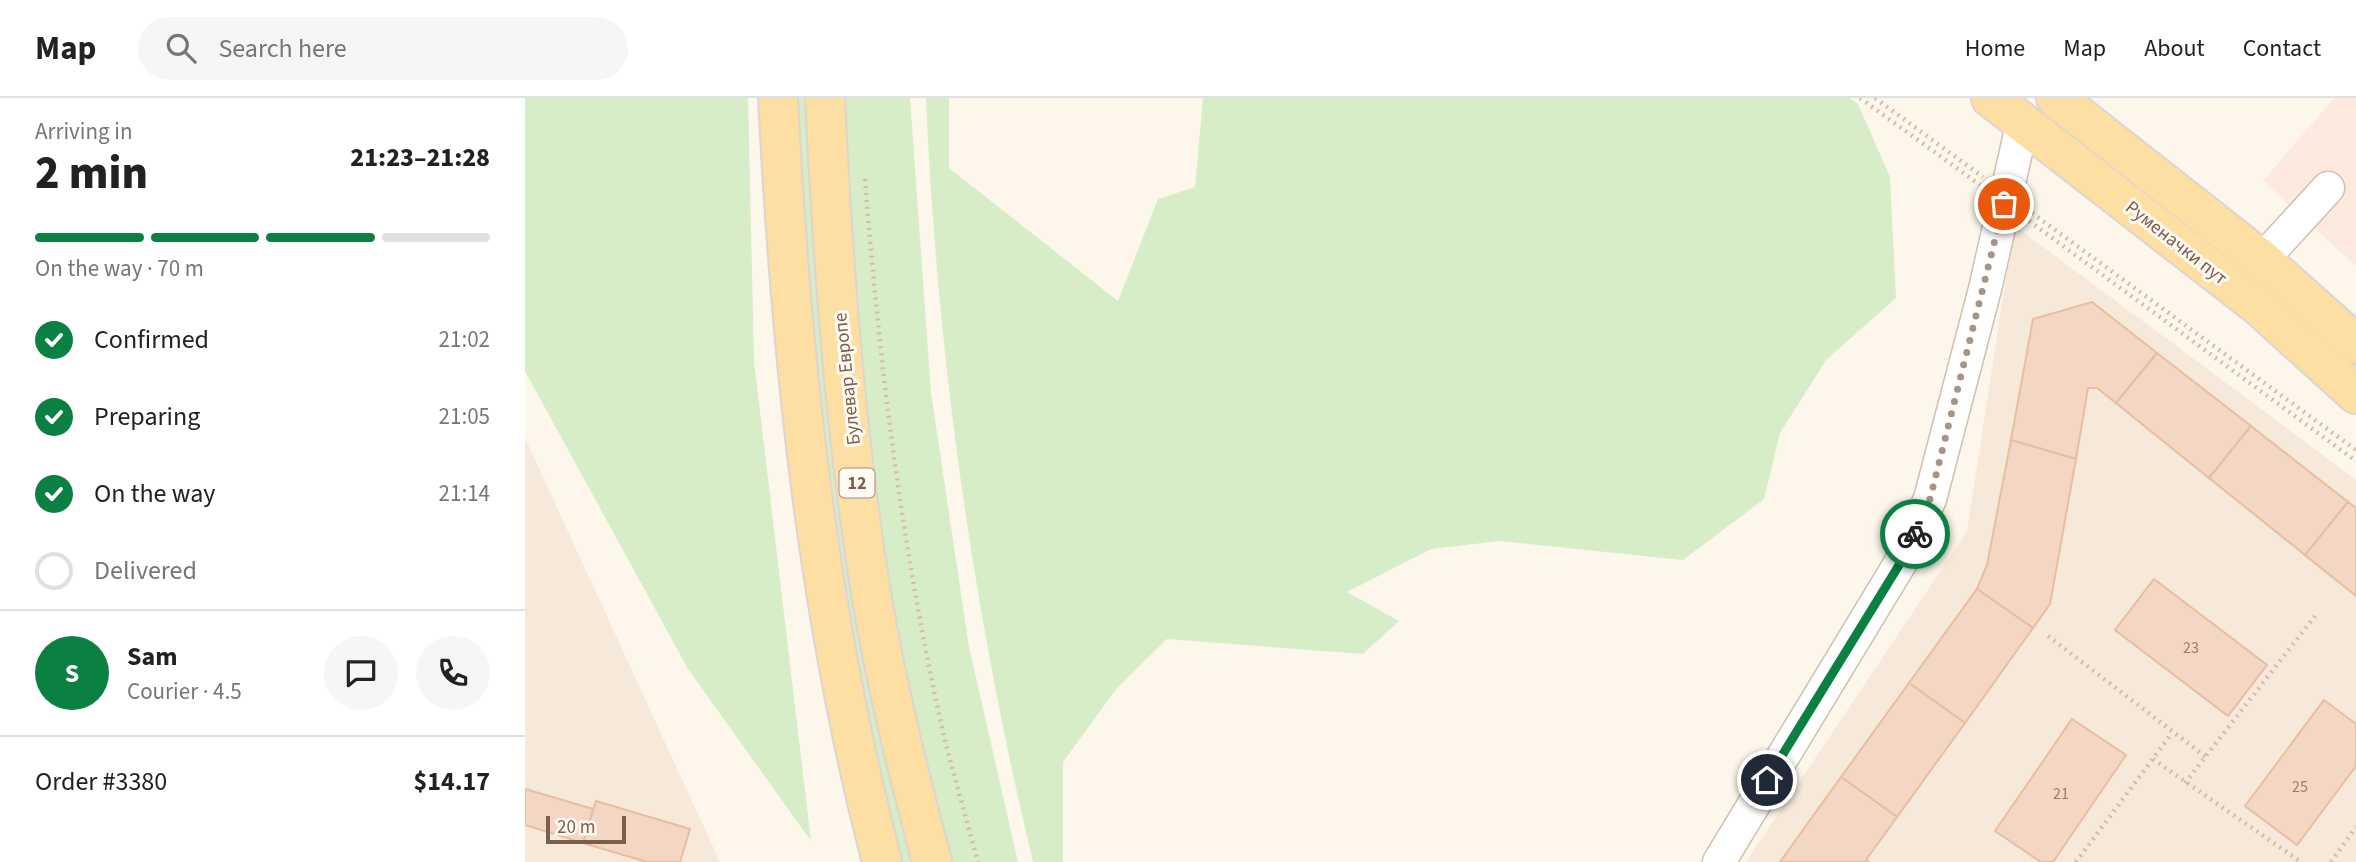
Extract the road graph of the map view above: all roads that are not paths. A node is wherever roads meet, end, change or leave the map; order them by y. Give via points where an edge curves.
1 (778, 98) edge
2 (825, 98) edge
3 (1991, 98) edge
4 (2056, 98) edge
5 (2023, 121) junction
6 (2328, 188) dead end
7 (2262, 260) junction
8 (2356, 344) edge
9 (2356, 394) edge
10 (1726, 858) edge
11 (882, 862) edge
12 (932, 862) edge

1 - 11 main road, 12 via 801,412 826,606 859,774
2 - 12 main road, Булевар Европе / 12 via 848,408 872,599 906,766
3 - 5 main road, Руменачки пут
4 - 7 main road, Руменачки пут
5 - 9 main road, Руменачки пут via 2260,307
5 - 10 street via 1930,499 1904,557
6 - 7 street
7 - 8 main road, Руменачки пут

